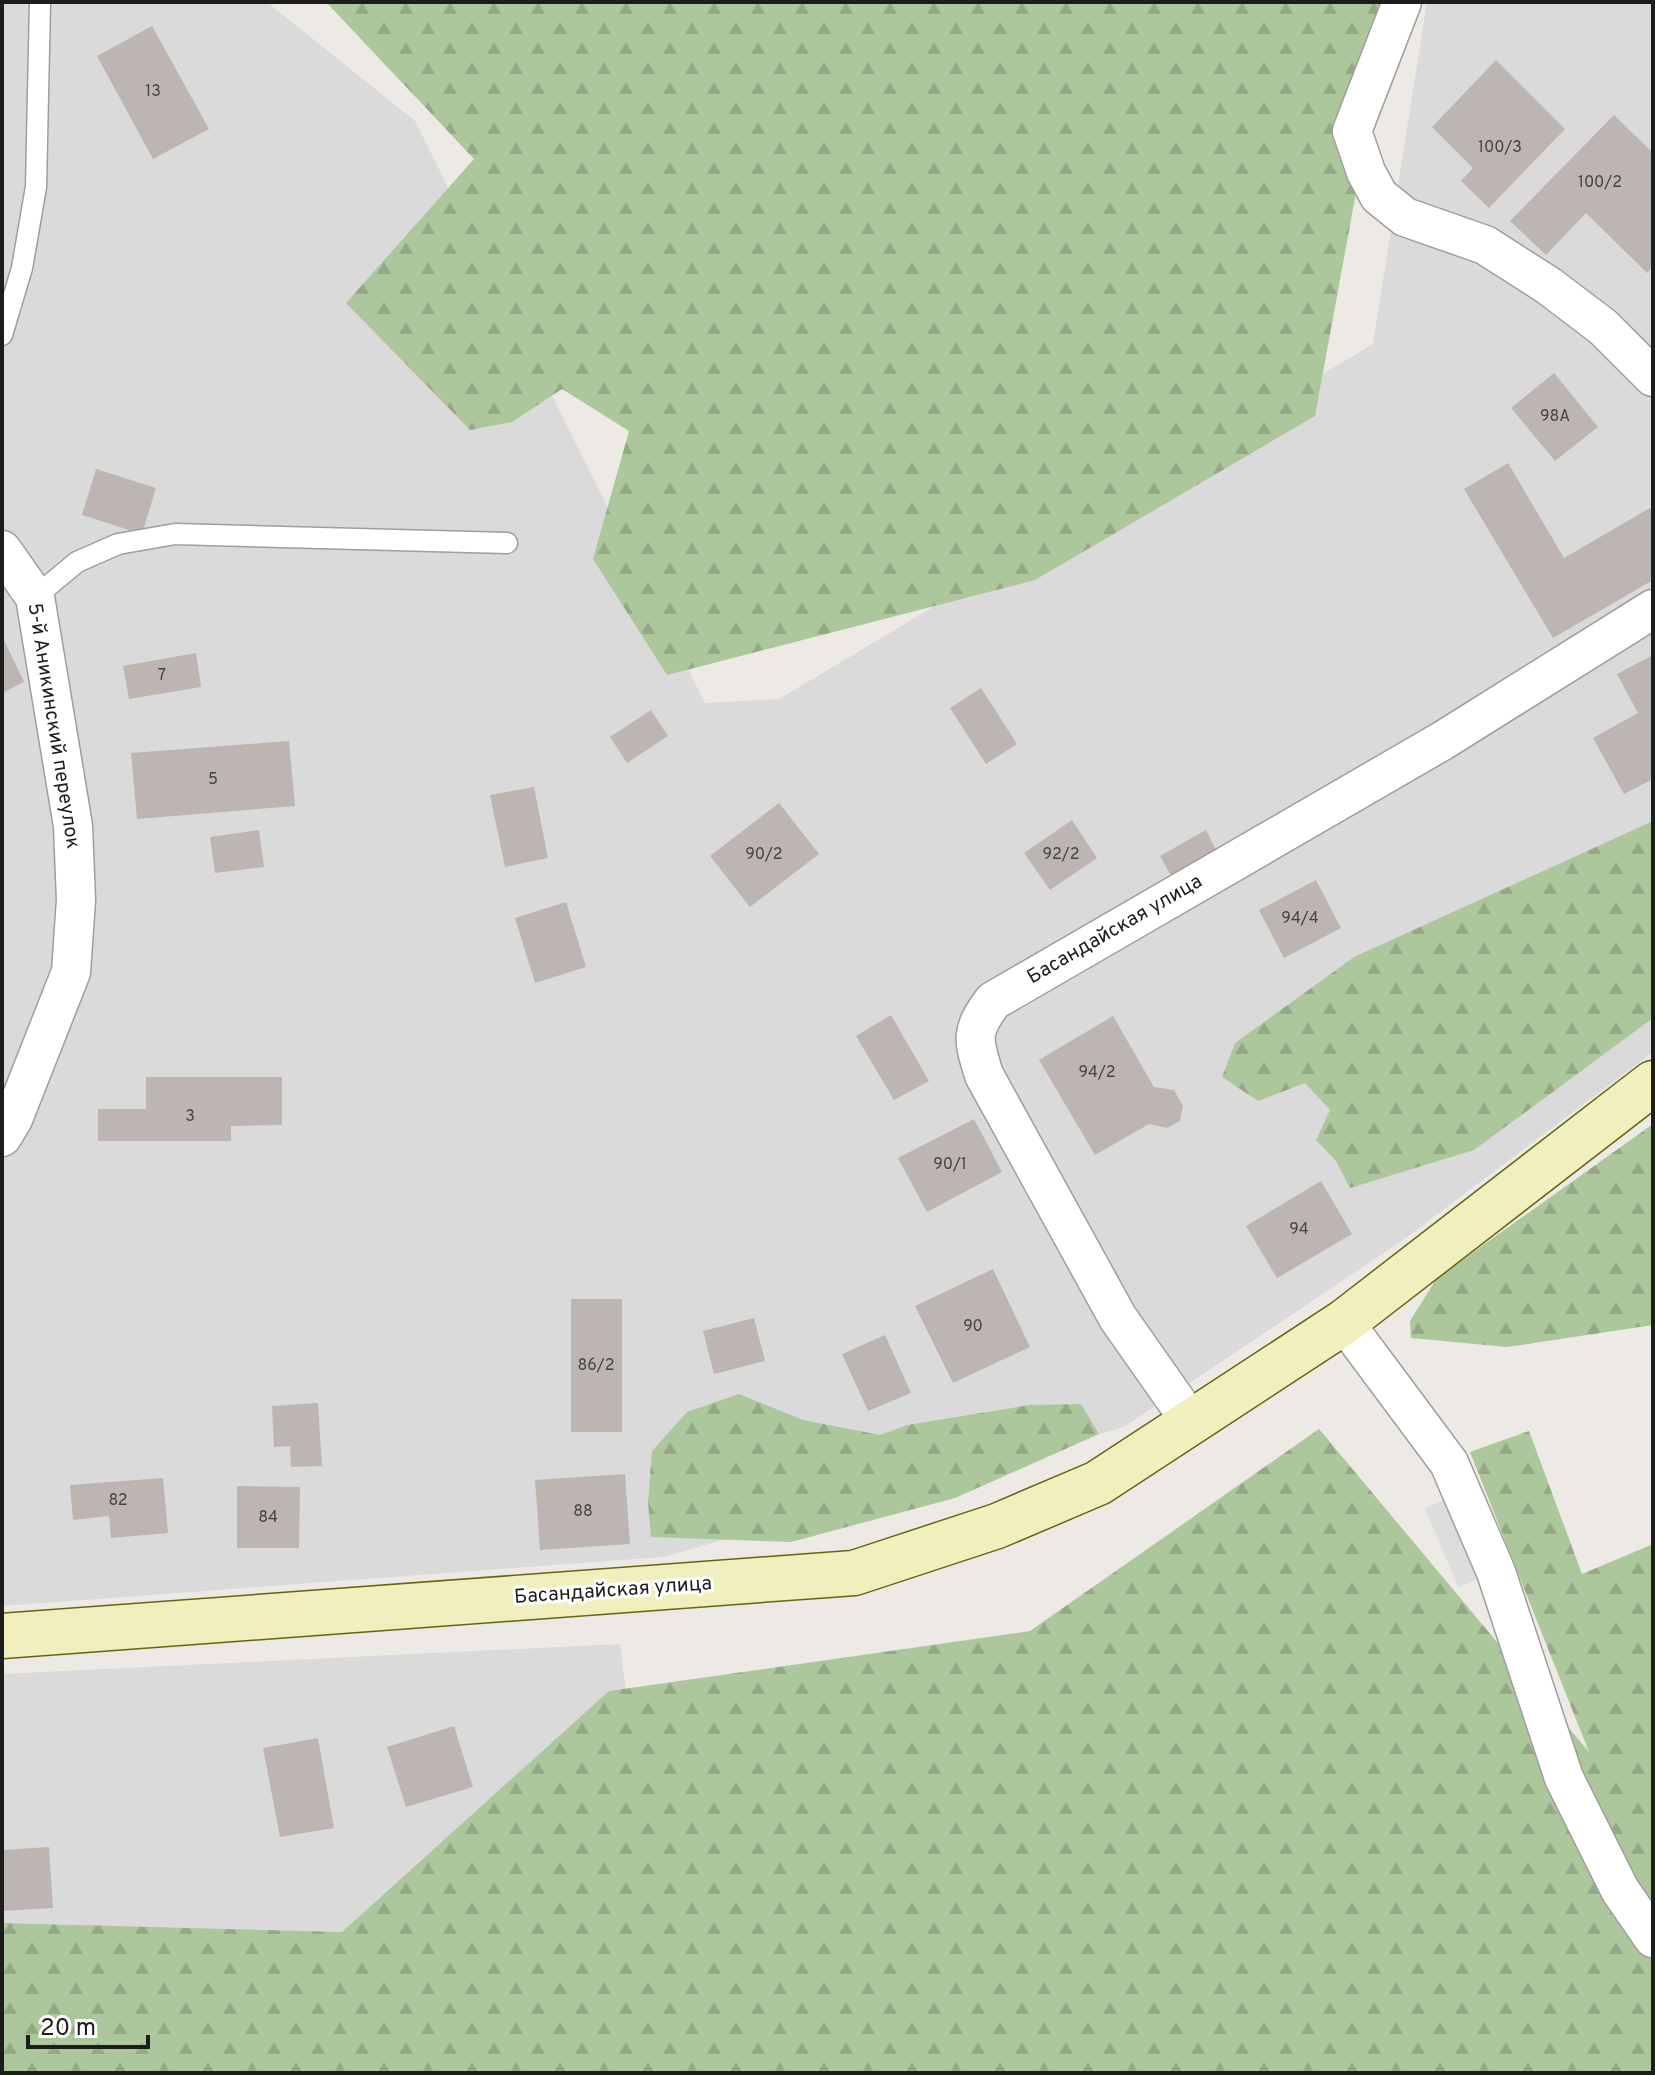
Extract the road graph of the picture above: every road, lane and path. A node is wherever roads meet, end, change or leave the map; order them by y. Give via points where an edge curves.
1 (40, 2) edge
2 (1402, 2) edge
3 (2, 335) edge
4 (1653, 377) edge
5 (507, 543) dead end
6 (2, 550) edge
7 (35, 597) junction
8 (1653, 609) edge
9 (1653, 1083) edge
10 (2, 1137) edge
11 (1344, 1322) junction
12 (1191, 1422) junction
13 (2, 1636) edge
14 (1653, 1938) edge

1 - 3 lane via 36,187 22,268
2 - 4 street via 1352,131 1379,196 1405,217 1485,245 1549,286 1603,327
5 - 7 lane via 175,534 118,544 77,562
6 - 7 street, 5-й Аникинский переулок
7 - 10 street, 5-й Аникинский переулок via 73,826 76,900 71,972
8 - 12 street, Басандайская улица via 1442,741 993,1001 979,1021 974,1043 984,1075 1118,1318
9 - 11 street, Басандайская улица
11 - 12 street, Басандайская улица
11 - 14 street via 1449,1463 1496,1572 1564,1778 1620,1890
12 - 13 street, Басандайская улица via 1098,1483 997,1526 854,1573

